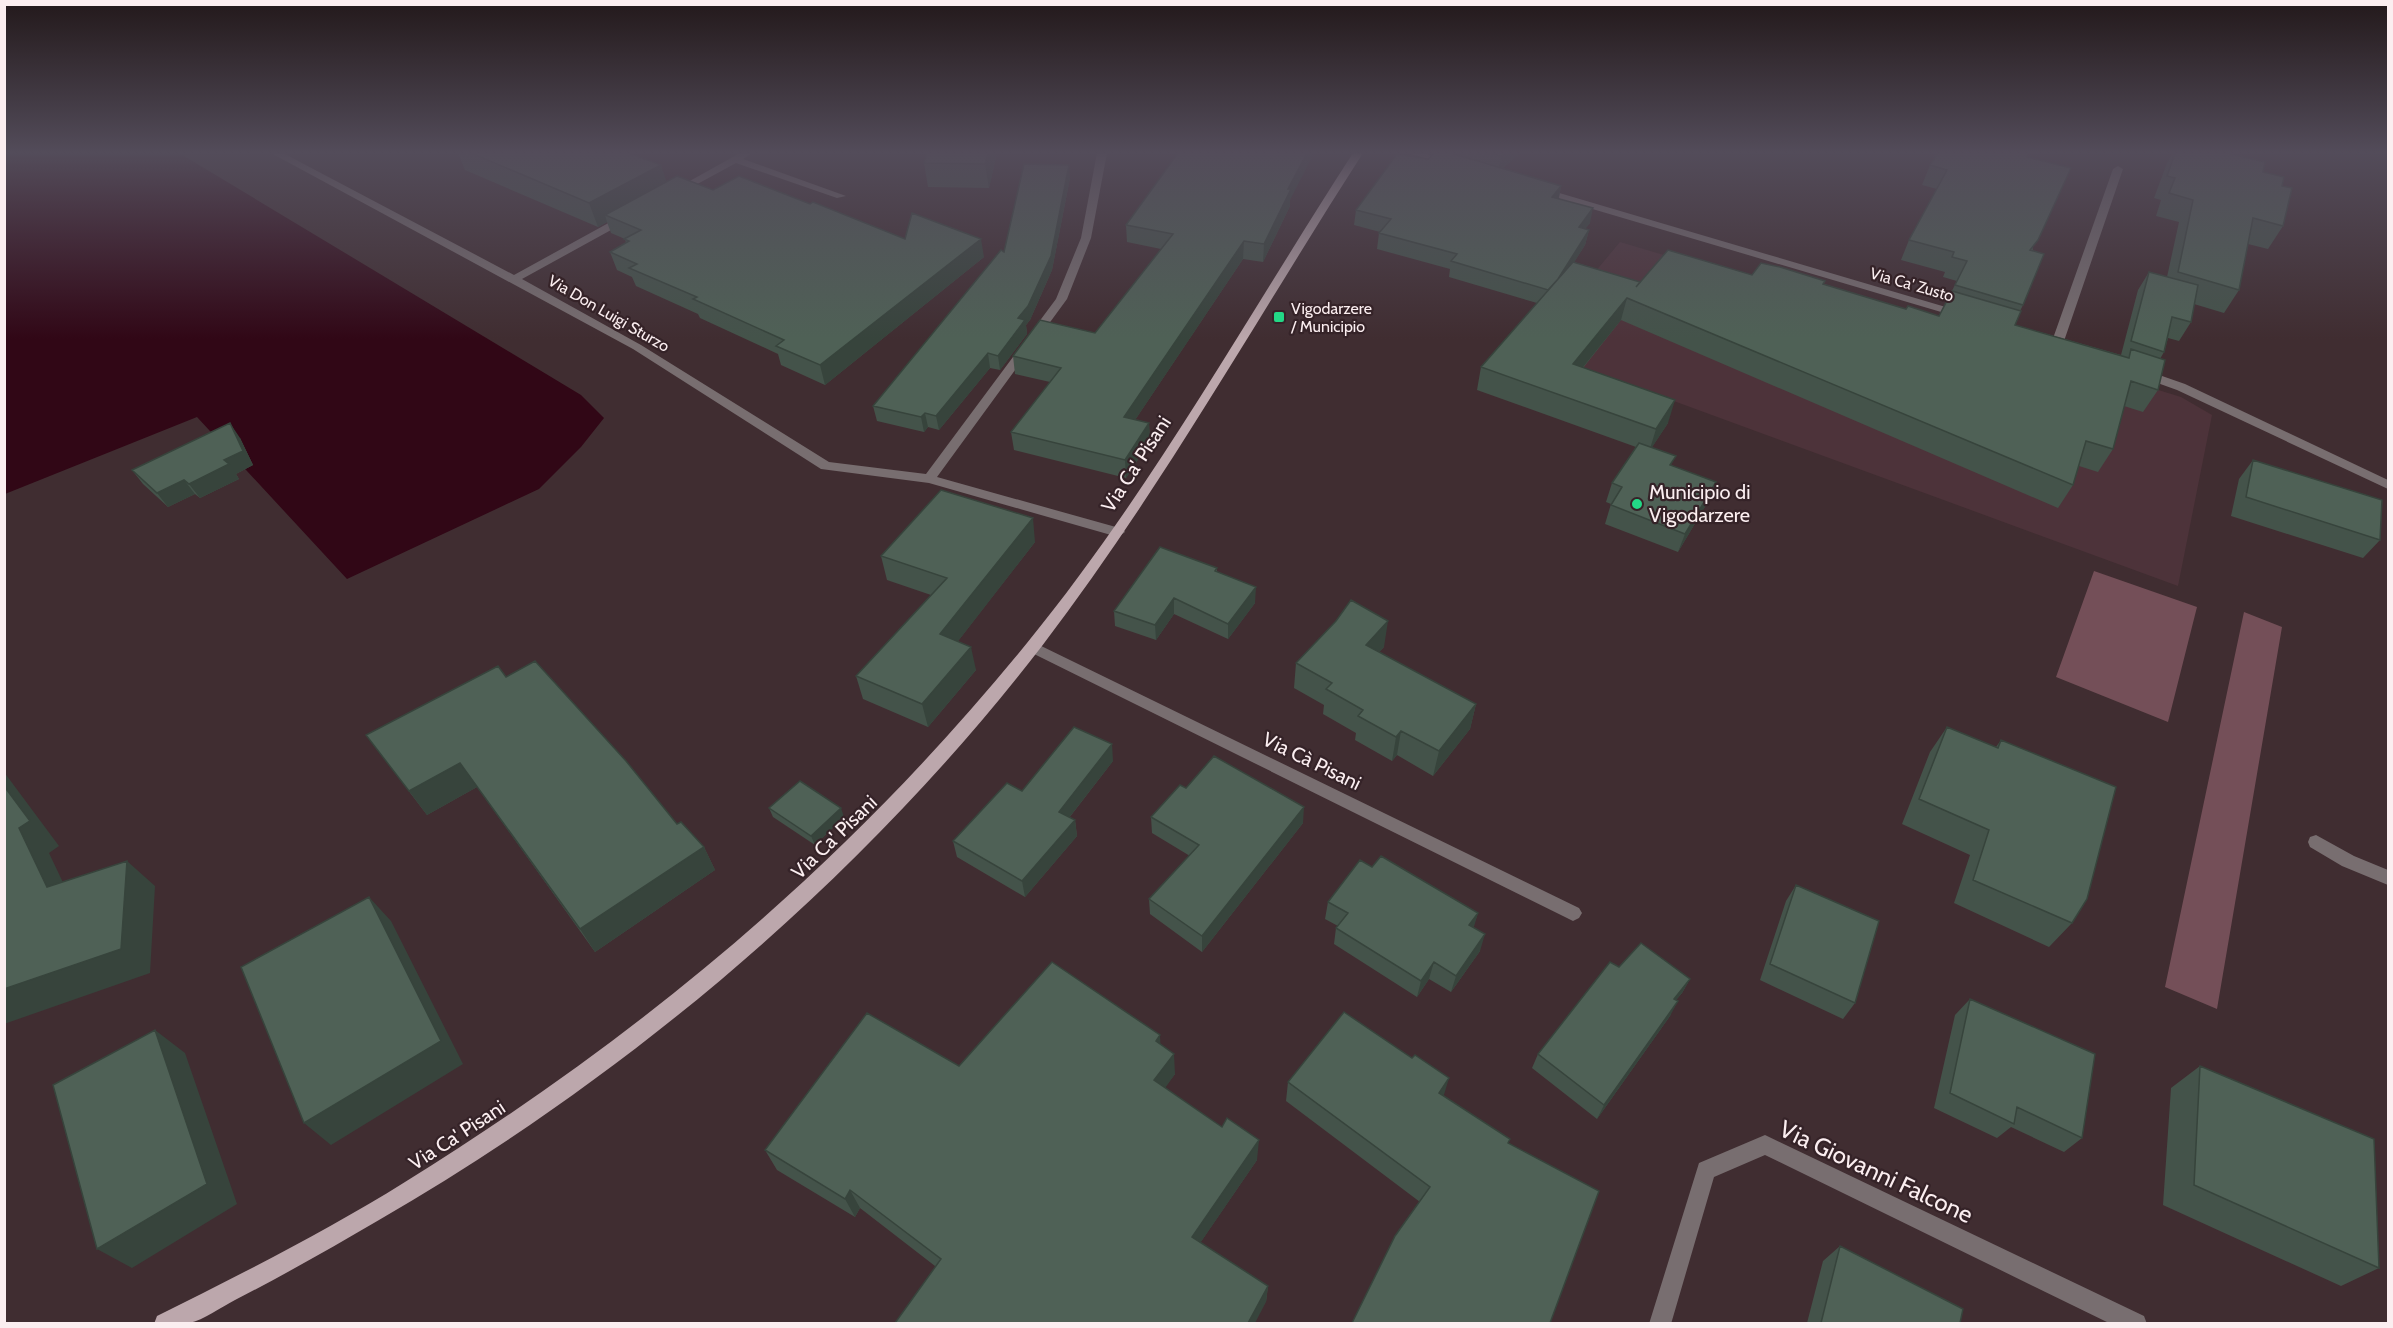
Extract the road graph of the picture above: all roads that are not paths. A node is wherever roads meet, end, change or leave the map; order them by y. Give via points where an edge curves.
1 (393, 215) edge
2 (632, 215) edge
3 (1090, 215) edge
4 (1318, 215) edge
5 (1624, 215) edge
6 (2102, 215) edge
7 (514, 279) junction
8 (1971, 318) edge
9 (2058, 344) edge
10 (2125, 367) edge
11 (929, 479) junction
12 (2388, 484) edge
13 (1118, 532) junction
14 (1033, 647) junction
15 (2316, 842) dead end
16 (2388, 878) edge
17 (1573, 913) dead end
18 (165, 1323) edge
19 (1660, 1323) edge
20 (2136, 1323) edge

1 - 7 street, Via Don Luigi Sturzo
2 - 7 street
3 - 11 street via 1086,238 1061,299
4 - 13 main road, Via Ca' Pisani
5 - 8 street, Via Ca' Zusto
6 - 9 street
7 - 11 street, Via Don Luigi Sturzo via 637,347 826,466
10 - 12 street via 2181,387
11 - 13 street, Via Don Luigi Sturzo
13 - 14 main road, Via Ca' Pisani
14 - 17 street, Via Cà Pisani
14 - 18 main road, Via Ca' Pisani via 897,804 832,870 737,955 554,1098 355,1225 255,1281
15 - 16 street
19 - 20 street, Via Giovanni Falcone via 1706,1170 1765,1144

